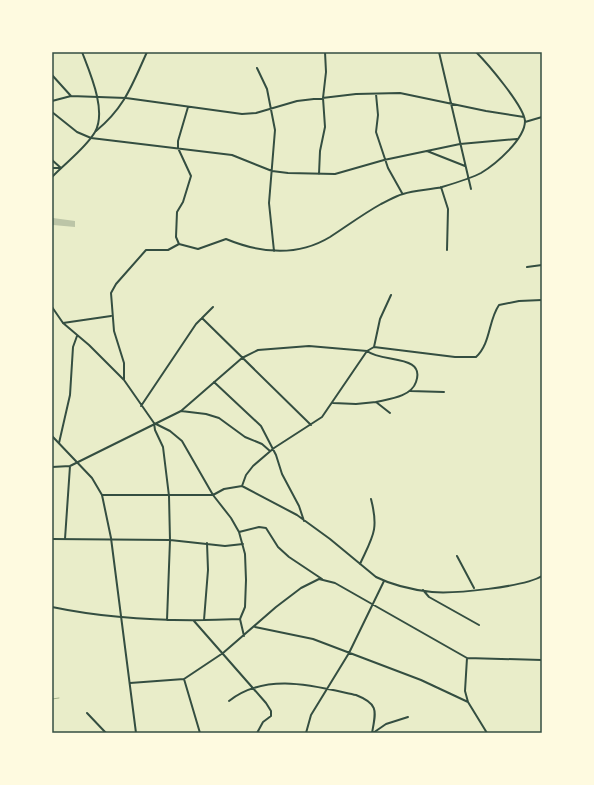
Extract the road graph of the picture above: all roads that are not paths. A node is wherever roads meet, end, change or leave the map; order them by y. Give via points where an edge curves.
1 (82, 52) edge
2 (147, 52) edge
3 (325, 52) edge
4 (439, 52) edge
5 (476, 52) edge
6 (257, 68) dead end
7 (52, 75) edge
8 (376, 94) junction
9 (71, 96) junction
10 (97, 97) junction
11 (126, 98) junction
12 (322, 98) junction
13 (52, 101) edge
14 (452, 104) junction
15 (188, 107) junction
16 (272, 108) junction
17 (52, 112) edge
18 (524, 117) junction
19 (542, 117) edge
20 (525, 122) junction
21 (96, 131) junction
22 (91, 138) junction
23 (517, 139) junction
24 (460, 144) junction
25 (178, 148) junction
26 (426, 151) junction
27 (52, 160) edge
28 (384, 160) junction
29 (465, 166) junction
30 (52, 168) edge
31 (61, 168) junction
32 (272, 171) junction
33 (319, 174) junction
34 (52, 177) edge
35 (468, 177) junction
36 (441, 187) junction
37 (471, 189) dead end
38 (403, 194) junction
39 (180, 244) junction
40 (447, 250) dead end
41 (274, 252) junction
42 (542, 265) edge
43 (527, 267) dead end
44 (391, 295) dead end
45 (542, 300) edge
46 (52, 307) edge
47 (213, 307) dead end
48 (111, 316) junction
49 (202, 318) junction
50 (63, 323) junction
51 (77, 336) junction
52 (374, 347) junction
53 (367, 351) junction
54 (242, 358) junction
55 (124, 380) junction
56 (214, 382) junction
57 (410, 391) junction
58 (444, 392) dead end
59 (376, 402) junction
60 (333, 403) junction
61 (141, 406) junction
62 (181, 410) junction
63 (390, 413) dead end
64 (154, 423) junction
65 (311, 425) junction
66 (52, 436) edge
67 (59, 443) junction
68 (273, 449) junction
69 (270, 451) junction
70 (78, 462) junction
71 (70, 466) junction
72 (52, 467) edge
73 (242, 486) junction
74 (102, 495) junction
75 (213, 495) junction
76 (169, 496) junction
77 (371, 498) dead end
78 (304, 521) junction
79 (239, 532) junction
80 (52, 538) edge
81 (65, 538) junction
82 (111, 538) junction
83 (170, 540) junction
84 (207, 543) junction
85 (243, 544) junction
86 (457, 556) dead end
87 (360, 564) junction
88 (542, 576) edge
89 (323, 579) junction
90 (384, 581) junction
91 (474, 589) junction
92 (422, 590) junction
93 (373, 604) junction
94 (52, 606) edge
95 (121, 619) junction
96 (240, 619) junction
97 (167, 620) junction
98 (194, 620) junction
99 (204, 620) junction
100 (479, 625) dead end
101 (255, 627) junction
102 (244, 636) junction
103 (224, 653) junction
104 (349, 653) junction
105 (467, 658) junction
106 (542, 660) edge
107 (184, 679) junction
108 (130, 683) junction
109 (252, 687) junction
110 (326, 689) junction
111 (229, 701) dead end
112 (468, 702) junction
113 (87, 713) dead end
114 (408, 717) dead end
115 (106, 733) edge
116 (136, 733) edge
117 (200, 733) edge
118 (257, 733) edge
119 (306, 733) edge
120 (372, 733) edge
121 (487, 733) edge

1 - 10 street
2 - 11 street
3 - 12 street via 326,72
4 - 14 street
5 - 18 street via 499,78
6 - 16 street
7 - 9 street
8 - 12 street
8 - 14 street via 400,93
8 - 28 street via 376,132
9 - 10 street
9 - 13 street
10 - 11 street
10 - 21 street via 99,111
11 - 15 street
11 - 21 street via 110,120
12 - 16 street
12 - 33 street via 325,127
14 - 18 street
14 - 24 street
15 - 16 street via 242,114
15 - 25 street
16 - 32 street via 275,130
17 - 22 street via 77,132
18 - 20 street
19 - 20 street
20 - 23 street
21 - 22 street
22 - 25 street
22 - 31 street
23 - 24 street
23 - 35 street via 495,163 480,174
24 - 26 street
24 - 29 street
25 - 32 street via 232,155
25 - 39 street via 191,176 177,212 176,237
26 - 28 street
26 - 29 street
27 - 31 street
28 - 33 street via 336,174
28 - 38 street
29 - 35 street
30 - 31 street
31 - 34 street
32 - 33 street
32 - 41 street via 269,203
35 - 36 street
35 - 37 street
36 - 38 street
36 - 40 street via 448,209
38 - 41 street via 363,213 329,237 307,248
39 - 41 street via 198,249 226,239 242,246
39 - 48 street via 168,250 146,250 111,293
42 - 43 street
44 - 52 street via 380,319
45 - 52 street via 499,305 493,315 481,353 476,357 455,357
46 - 50 street
47 - 49 street
48 - 50 street
48 - 55 street via 124,363
49 - 54 street
49 - 61 street
50 - 51 street
51 - 55 street
51 - 67 street via 73,347 70,395
52 - 53 street
53 - 54 street via 308,346 258,350
53 - 57 street via 390,360 406,361 414,366 417,371 416,382
53 - 60 street
54 - 56 street
54 - 65 street
55 - 61 street
56 - 62 street
56 - 68 street via 255,419 266,433
57 - 58 street
57 - 59 street
59 - 60 street
59 - 63 street
60 - 65 street via 322,417
61 - 64 street
62 - 64 street
62 - 69 street via 219,418
64 - 70 street
64 - 75 street via 182,441
64 - 76 street via 163,447
65 - 68 street
66 - 67 street
67 - 70 street
68 - 69 street
68 - 78 street
69 - 73 street via 253,466
70 - 71 street
70 - 74 street
71 - 72 street
71 - 81 street
73 - 75 street via 224,489
73 - 78 street
74 - 76 street
74 - 82 street
75 - 76 street
75 - 79 street
76 - 83 street
77 - 87 street via 376,524
78 - 87 street
79 - 85 street
79 - 89 street via 259,527 266,528 278,547 289,557
80 - 81 street
81 - 82 street
82 - 83 street
82 - 95 street
83 - 84 street
83 - 97 street
84 - 85 street via 225,546
84 - 99 street via 208,570
85 - 96 street via 246,587 245,607
86 - 91 street
87 - 90 street
88 - 91 street via 497,587
89 - 93 street
89 - 101 street via 316,580 287,598
90 - 92 street
90 - 93 street
91 - 92 street via 442,592
92 - 100 street via 429,597
93 - 104 street
93 - 105 street
94 - 95 street
95 - 97 street
95 - 108 street
96 - 99 street
96 - 102 street
97 - 98 street
98 - 99 street
98 - 103 street
101 - 102 street
101 - 104 street via 302,635
102 - 103 street
103 - 107 street
103 - 109 street
104 - 110 street
104 - 112 street via 421,680
105 - 106 street
105 - 112 street via 465,691
107 - 108 street
107 - 117 street
108 - 116 street
109 - 110 street via 278,682
109 - 111 street
109 - 118 street via 271,711
110 - 119 street via 311,715
110 - 120 street via 356,695 371,702 375,709
112 - 121 street
113 - 115 street
114 - 120 street via 386,724

